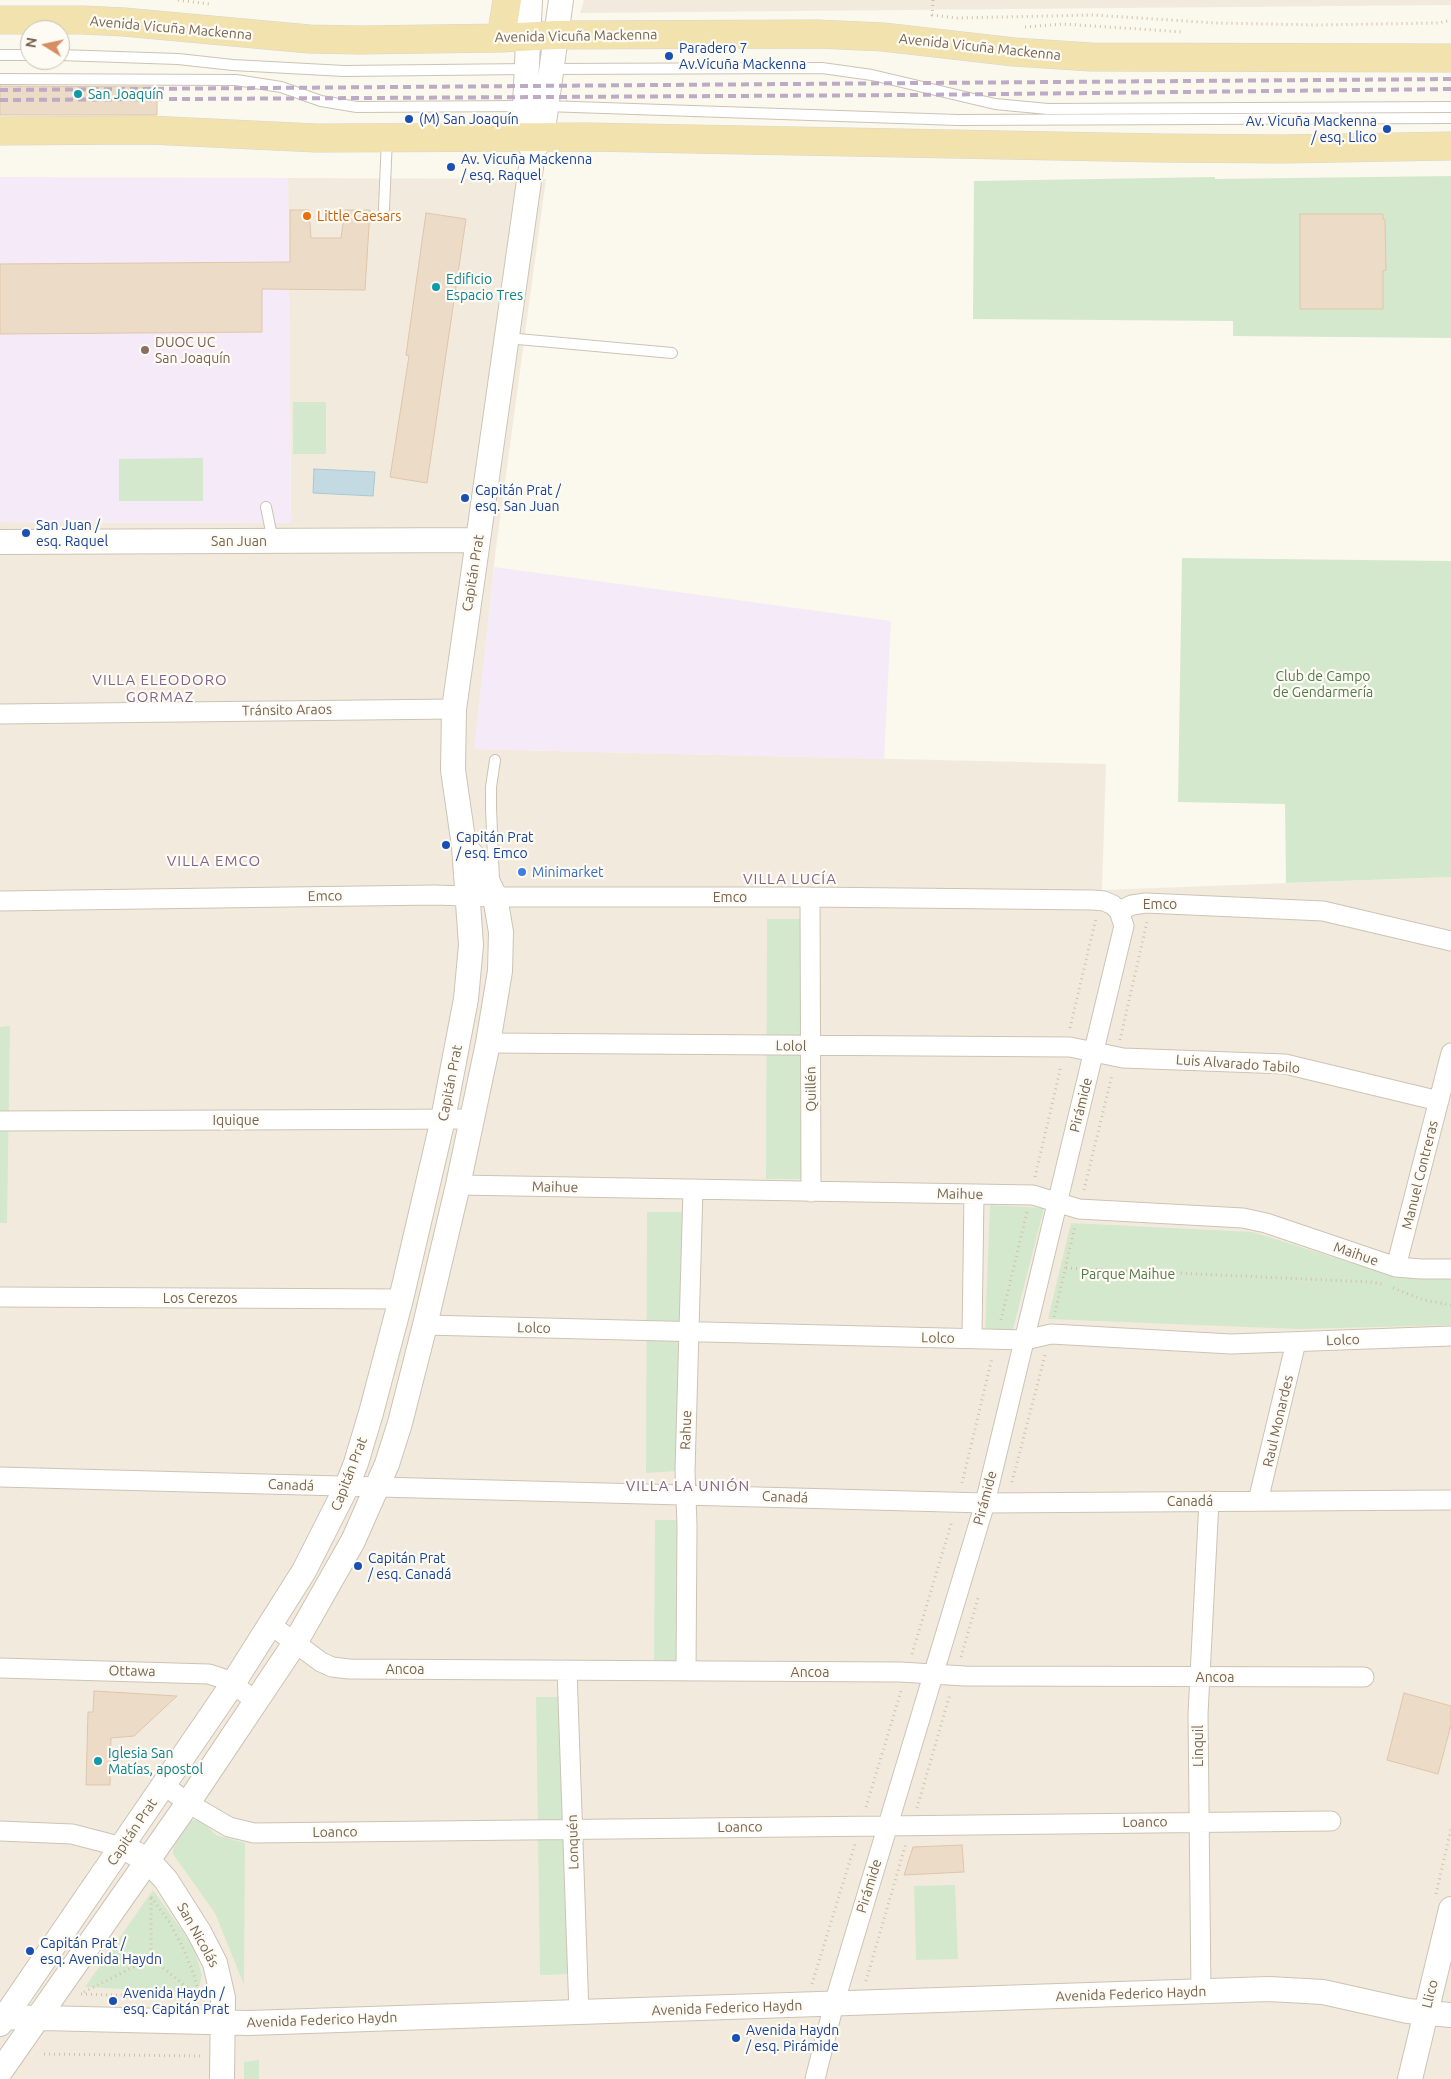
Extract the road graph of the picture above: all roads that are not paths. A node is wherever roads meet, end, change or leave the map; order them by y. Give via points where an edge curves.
1 (507, 0) edge
2 (530, 0) edge
3 (561, 0) edge
4 (0, 20) edge
5 (556, 35) junction
6 (515, 38) junction
7 (0, 55) edge
8 (20, 55) edge
9 (70, 56) edge
10 (1451, 58) edge
11 (539, 69) junction
12 (0, 79) edge
13 (536, 106) junction
14 (1451, 107) edge
15 (1451, 118) edge
16 (0, 131) edge
17 (388, 137) junction
18 (534, 142) junction
19 (1451, 146) edge
20 (384, 209) dead end
21 (507, 338) junction
22 (672, 353) dead end
23 (266, 507) dead end
24 (478, 540) junction
25 (273, 541) junction
26 (0, 542) edge
27 (454, 708) junction
28 (0, 714) edge
29 (495, 760) dead end
30 (464, 846) junction
31 (467, 896) junction
32 (495, 897) junction
33 (810, 898) junction
34 (0, 901) edge
35 (1119, 911) junction
36 (1451, 941) edge
37 (488, 1043) junction
38 (810, 1046) junction
39 (1094, 1053) junction
40 (1451, 1053) edge
41 (1439, 1101) junction
42 (443, 1119) junction
43 (472, 1119) junction
44 (0, 1121) edge
45 (458, 1185) junction
46 (693, 1189) junction
47 (811, 1192) junction
48 (974, 1194) junction
49 (1058, 1203) junction
50 (1396, 1267) junction
51 (1451, 1268) edge
52 (0, 1297) edge
53 (401, 1299) junction
54 (425, 1326) junction
55 (689, 1332) junction
56 (1451, 1336) edge
57 (972, 1338) junction
58 (1024, 1340) junction
59 (1296, 1342) junction
60 (0, 1477) edge
61 (347, 1486) junction
62 (378, 1487) junction
63 (686, 1495) junction
64 (1451, 1500) edge
65 (1209, 1501) junction
66 (1258, 1501) junction
67 (985, 1503) junction
68 (271, 1625) junction
69 (295, 1643) junction
70 (0, 1668) edge
71 (567, 1670) junction
72 (686, 1671) junction
73 (933, 1674) junction
74 (1200, 1677) junction
75 (1364, 1677) dead end
76 (232, 1685) junction
77 (256, 1701) junction
78 (164, 1785) junction
79 (188, 1803) junction
80 (1330, 1821) dead end
81 (1199, 1822) junction
82 (886, 1825) junction
83 (573, 1829) junction
84 (0, 1831) edge
85 (122, 1846) junction
86 (147, 1860) junction
87 (1451, 1909) edge
88 (1202, 1992) junction
89 (834, 2004) junction
90 (579, 2013) junction
91 (1426, 2013) junction
92 (1451, 2015) edge
93 (39, 2017) junction
94 (2, 2019) edge
95 (223, 2022) junction
96 (222, 2068) edge
97 (0, 2072) edge
98 (815, 2079) edge
99 (1410, 2079) edge

1 - 6 main road
2 - 6 street
3 - 5 street
4 - 6 main road, Avenida Vicuña Mackenna via 108,21 309,39
5 - 6 main road, Avenida Vicuña Mackenna
5 - 10 main road, Avenida Vicuña Mackenna via 834,34 1091,57
5 - 11 street
6 - 11 street
7 - 8 lane
9 - 11 lane via 178,59 344,71
11 - 13 street, Capitán Prat
11 - 14 lane via 822,68 872,74 996,104 1048,110
12 - 13 lane via 236,80 281,87 320,102 357,107
13 - 15 lane via 958,120
13 - 18 street, Capitán Prat
16 - 17 main road via 149,130 316,138
17 - 18 main road
17 - 20 lane
18 - 19 main road via 1282,149
18 - 21 street, Capitán Prat
21 - 22 lane
21 - 24 street, Capitán Prat
23 - 25 lane
24 - 25 street, San Juan
24 - 27 street, Capitán Prat
25 - 26 street, San Juan
27 - 28 street, Tránsito Araos
27 - 30 street, Capitán Prat via 453,770
29 - 32 lane, Capitán Prat via 491,808
30 - 31 street, Capitán Prat
30 - 32 street, Capitán Prat via 479,863
31 - 32 street, Emco
31 - 34 street, Emco
31 - 42 street, Capitán Prat via 471,944 469,972
32 - 33 street, Emco
32 - 37 street, Capitán Prat via 502,950
33 - 35 street, Emco via 1093,900 1113,904
33 - 38 street, Quillén
35 - 36 street, Emco via 1146,903 1323,911
35 - 39 street, Pirámide via 1124,926
37 - 38 street, Lolol
37 - 43 street, Capitán Prat
38 - 39 street, Lolol via 1065,1047
38 - 47 street, Quillén
39 - 41 street, Luis Alvarado Tabilo via 1123,1058 1286,1064
39 - 49 street, Pirámide
40 - 41 street, Manuel Contreras
41 - 50 street, Manuel Contreras
42 - 43 street, Iquique
42 - 44 street, Iquique
42 - 53 street, Capitán Prat
43 - 45 street, Capitán Prat
45 - 46 street, Maihue
45 - 54 street, Capitán Prat
46 - 47 street, Maihue
46 - 55 street, Rahue
47 - 48 street, Maihue
48 - 49 street, Maihue via 1031,1195
48 - 57 street
49 - 50 street, Maihue via 1079,1210 1243,1218
49 - 58 street, Pirámide
50 - 51 street, Maihue via 1421,1270
52 - 53 street, Los Cerezos
53 - 61 street, Capitán Prat via 365,1436
54 - 55 street, Lolco
54 - 62 street, Capitán Prat via 400,1423
55 - 57 street, Lolco
55 - 63 street, Rahue
56 - 59 street, Lolco
57 - 58 street, Lolco
58 - 59 street, Lolco via 1051,1334 1222,1343
58 - 67 street, Pirámide
59 - 66 street, Raul Monardes
60 - 61 street, Canadá
61 - 62 street, Canadá
61 - 68 street, Capitán Prat via 320,1542
62 - 63 street, Canadá
62 - 69 street, Capitán Prat via 353,1541
63 - 67 street, Canadá
63 - 72 street, Rahue
64 - 66 street, Canadá
65 - 66 street, Canadá
65 - 67 street, Canadá
65 - 74 street, Linquil
67 - 73 street, Pirámide
68 - 69 street, Ancoa
68 - 76 street, Capitán Prat
69 - 71 street, Ancoa via 321,1662 340,1668
69 - 77 street, Capitán Prat
70 - 76 street, Ottawa via 200,1673 217,1676
71 - 72 street, Ancoa
71 - 83 street, Lonquén
72 - 73 street, Ancoa
73 - 74 street, Ancoa
73 - 82 street, Pirámide
74 - 75 street, Ancoa
74 - 81 street, Linquil
76 - 77 street, Ottawa
76 - 78 street, Capitán Prat
77 - 79 street, Capitán Prat
78 - 79 street, Loanco
78 - 85 street, Capitán Prat
79 - 83 street, Loanco via 229,1827 247,1833
79 - 86 street, Capitán Prat
80 - 81 street, Loanco
81 - 82 street, Loanco
81 - 88 street, Linquil
82 - 83 street, Loanco
82 - 89 street, Pirámide
83 - 90 street, Lonquén
84 - 85 street via 72,1834
85 - 86 street, San Nicolás
85 - 94 street, Capitán Prat
86 - 93 street, Capitán Prat
86 - 95 street, San Nicolás via 166,1880 213,1958 223,1998
87 - 91 street, Llico
88 - 89 street, Avenida Federico Haydn
88 - 91 street, Avenida Federico Haydn via 1304,1990
89 - 90 street, Avenida Federico Haydn
89 - 98 street, Pirámide
90 - 95 street, Avenida Federico Haydn
91 - 92 street, Avenida Federico Haydn
91 - 99 street, Llico
93 - 94 street, Avenida Federico Haydn
93 - 95 street, Avenida Federico Haydn
93 - 97 street, Capitán Prat
95 - 96 street, San Nicolás

